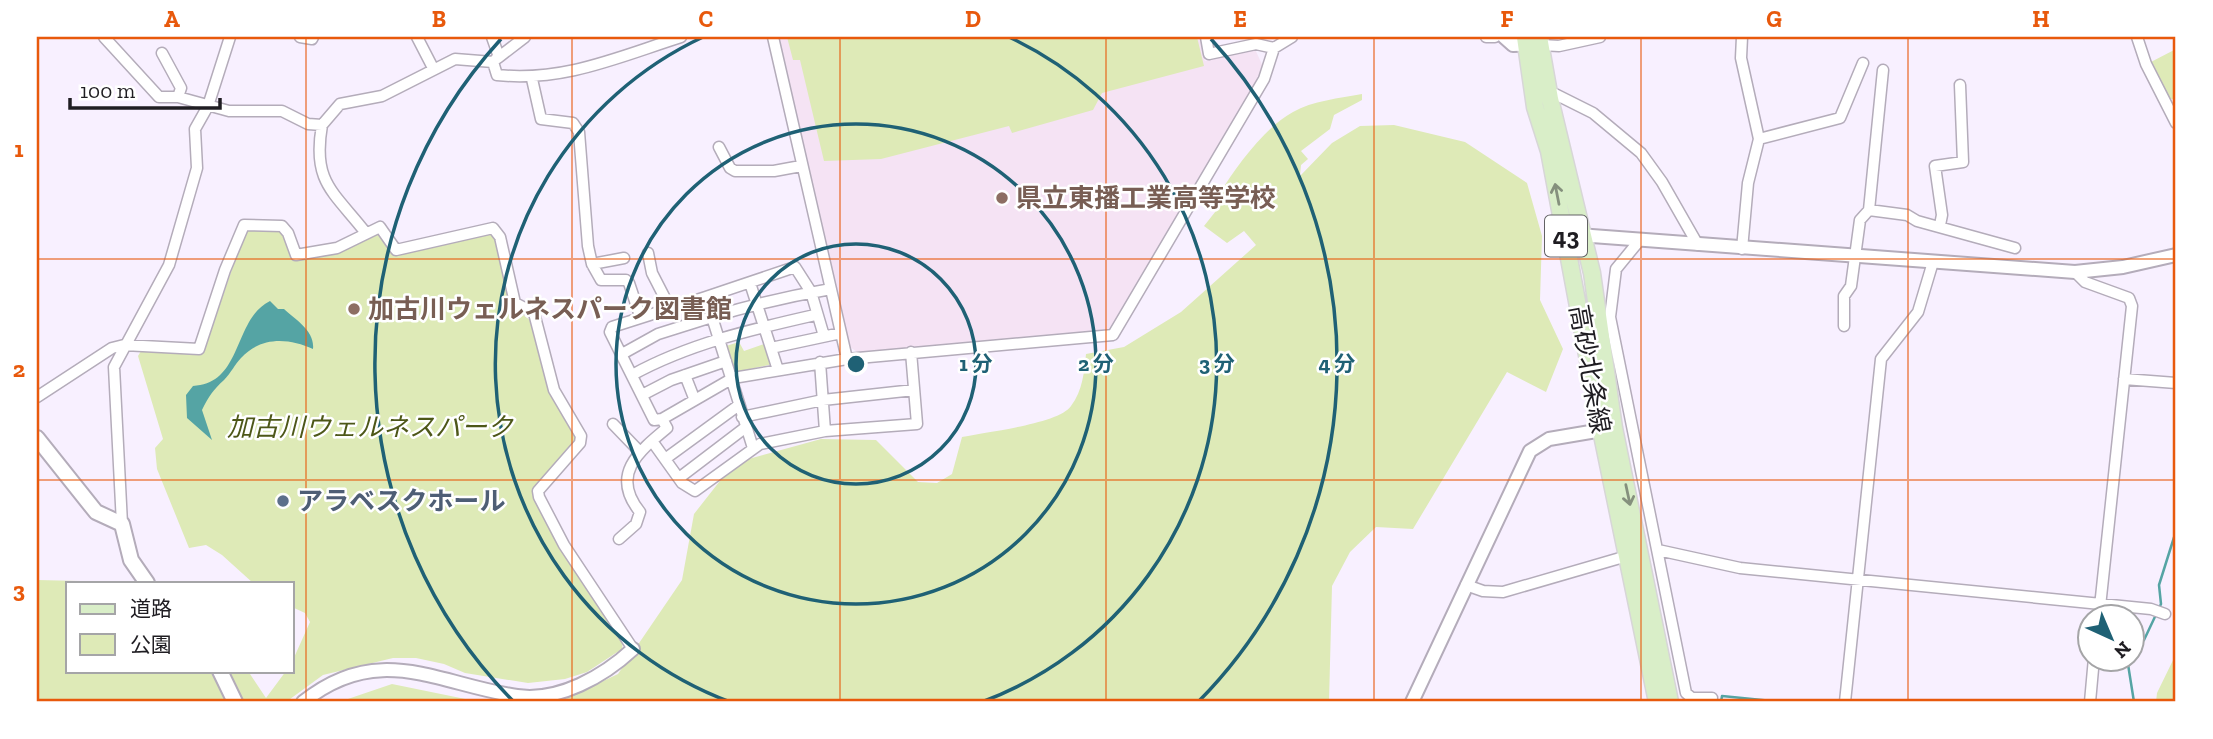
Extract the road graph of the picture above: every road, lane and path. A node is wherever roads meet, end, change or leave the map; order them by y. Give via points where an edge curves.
1 (104, 37) edge
2 (230, 37) edge
3 (300, 37) edge
4 (313, 37) edge
5 (417, 37) edge
6 (492, 37) edge
7 (525, 37) edge
8 (681, 37) edge
9 (773, 37) edge
10 (1206, 37) edge
11 (1292, 37) edge
12 (1486, 37) edge
13 (1495, 37) edge
14 (1504, 37) edge
15 (1600, 37) edge
16 (1742, 37) edge
17 (2137, 37) edge
18 (1533, 41) edge
19 (1274, 48) junction
20 (162, 53) dead end
21 (496, 60) junction
22 (1863, 63) dead end
23 (433, 68) junction
24 (1883, 70) dead end
25 (532, 79) junction
26 (1960, 85) dead end
27 (1549, 91) junction
28 (178, 97) junction
29 (208, 106) junction
30 (2176, 123) edge
31 (321, 125) junction
32 (1759, 139) junction
33 (719, 147) dead end
34 (801, 166) junction
35 (1869, 210) junction
36 (1940, 225) junction
37 (366, 233) junction
38 (1565, 234) junction
39 (1584, 236) junction
40 (1639, 241) junction
41 (1698, 245) junction
42 (2015, 248) dead end
43 (1742, 249) junction
44 (648, 253) dead end
45 (2176, 255) edge
46 (1855, 257) junction
47 (624, 258) dead end
48 (1933, 262) junction
49 (592, 264) junction
50 (2075, 272) junction
51 (750, 283) junction
52 (831, 289) junction
53 (811, 292) junction
54 (706, 297) junction
55 (757, 303) junction
56 (670, 308) junction
57 (816, 315) junction
58 (640, 316) junction
59 (712, 317) junction
60 (1844, 326) dead end
61 (765, 327) junction
62 (841, 333) junction
63 (824, 336) junction
64 (719, 341) junction
65 (124, 345) junction
66 (771, 348) junction
67 (911, 352) junction
68 (622, 354) junction
69 (847, 359) junction
70 (726, 360) junction
71 (820, 362) junction
72 (778, 370) junction
73 (632, 375) junction
74 (685, 375) junction
75 (733, 378) junction
76 (2124, 379) junction
77 (2176, 383) edge
78 (914, 390) junction
79 (642, 396) junction
80 (37, 397) edge
81 (694, 398) junction
82 (823, 400) junction
83 (739, 405) junction
84 (662, 419) junction
85 (744, 422) junction
86 (613, 424) dead end
87 (1608, 429) junction
88 (825, 431) junction
89 (37, 438) edge
90 (652, 441) junction
91 (753, 448) junction
92 (640, 452) junction
93 (665, 459) junction
94 (678, 478) junction
95 (122, 524) junction
96 (619, 539) dead end
97 (1658, 550) junction
98 (1627, 556) junction
99 (1858, 578) junction
100 (146, 582) edge
101 (1466, 585) junction
102 (2076, 602) edge
103 (2100, 602) edge
104 (2146, 609) edge
105 (2163, 612) dead end
106 (633, 649) joint
107 (220, 672) edge
108 (2093, 672) edge
109 (1712, 698) dead end
110 (235, 702) edge
111 (303, 702) edge
112 (1412, 702) edge
113 (1657, 702) edge
114 (1670, 702) edge
115 (1845, 702) edge
116 (2090, 702) edge

1 - 28 street via 159,97
2 - 29 street
3 - 4 street
5 - 23 street
6 - 21 street
7 - 21 street
8 - 25 street
9 - 34 street
10 - 19 street via 1209,54 1256,44
11 - 19 street
12 - 13 street
14 - 18 street via 1513,45
15 - 18 street via 1559,46
16 - 32 street via 1741,58
17 - 30 street
18 - 27 main road, 高砂北条線 / 43
38 -> 18 main road, 高砂北条線 / 43 via 1549,151 1535,107
19 - 67 street via 1264,79 1113,335
20 - 28 street via 181,88
21 - 23 street via 454,60
21 - 25 street via 497,75
22 - 32 street via 1840,118
23 - 31 street via 382,96 341,104
24 - 35 street
25 - 49 street via 541,119 573,123 579,132
26 - 36 street via 1963,162 1935,166
27 - 39 main road, 高砂北条線 / 43
27 - 41 street via 1594,113 1641,153
28 - 29 street
29 - 31 street via 229,111 282,111
29 - 65 street via 195,129 197,168 169,265
31 - 37 street via 320,175
32 - 43 street via 1748,183
33 - 34 street via 735,171
34 - 52 street
35 - 36 street
35 - 46 street via 1860,220
36 - 42 street
37 - 65 street via 337,248 296,255 282,226 244,225 199,349
37 - 106 street via 380,228 396,250 494,228 514,303 534,313 554,390 581,436 538,497
38 - 39 street
38 - 87 main road, 高砂北条線 / 43
39 - 40 street
39 - 87 main road, 高砂北条線 / 43 via 1602,327
40 - 41 street
40 - 97 street via 1616,269 1610,317
41 - 43 street
43 - 46 street
44 - 56 street via 652,273
45 - 50 street
46 - 48 street
46 - 60 street via 1851,286 1844,296
47 - 49 street
48 - 50 street
48 - 99 street via 1918,312 1881,359
49 - 58 street via 601,280 629,282
50 - 76 street via 2085,282 2129,298
51 - 53 street via 795,267
51 - 54 street
51 - 55 street
52 - 53 street
52 - 62 street
53 - 55 street
53 - 57 street
54 - 56 street
54 - 59 street
55 - 59 street
55 - 61 street
56 - 58 street
57 - 61 street
57 - 63 street
58 - 68 street via 612,327
59 - 64 street
59 - 68 street via 658,334
61 - 64 street
61 - 66 street
62 - 63 street
62 - 69 street
63 - 66 street
64 - 70 street
64 - 73 street via 666,356
65 - 80 street via 112,348
65 - 95 street via 114,367
66 - 72 street
67 - 69 street
67 - 78 street
68 - 73 street
69 - 71 street
70 - 74 street
70 - 75 street
71 - 72 street
71 - 82 street
72 - 75 street
73 - 79 street
74 - 79 street
74 - 81 street
75 - 81 street
75 - 83 street
76 - 77 street
76 - 103 street
78 - 82 street
78 - 88 street via 917,424
79 - 84 street via 654,420
81 - 84 street
82 - 85 street
82 - 88 street
83 - 85 street
83 - 93 street
84 - 90 street via 667,428
85 - 91 street
85 - 94 street
86 - 92 street
87 - 98 main road, 高砂北条線 / 43
87 - 101 street via 1549,439 1530,451
87 -> 114 main road, 高砂北条線 / 43
88 - 91 street
89 - 95 main road via 96,512
90 - 92 street
90 - 93 street
91 - 94 street via 695,491
92 - 96 street via 628,469 627,481 629,498 640,512 636,524
93 - 94 street
95 - 100 main road via 131,560
97 - 99 street via 1740,568
97 - 109 street via 1686,693 1692,698
98 - 101 street via 1503,592
98 - 113 main road, 高砂北条線 / 43
99 - 102 street
99 - 115 street
101 - 112 street
104 - 105 street
106 - 111 street via 615,666 561,691 520,696 401,669 326,685
107 - 110 main road
108 - 116 street

